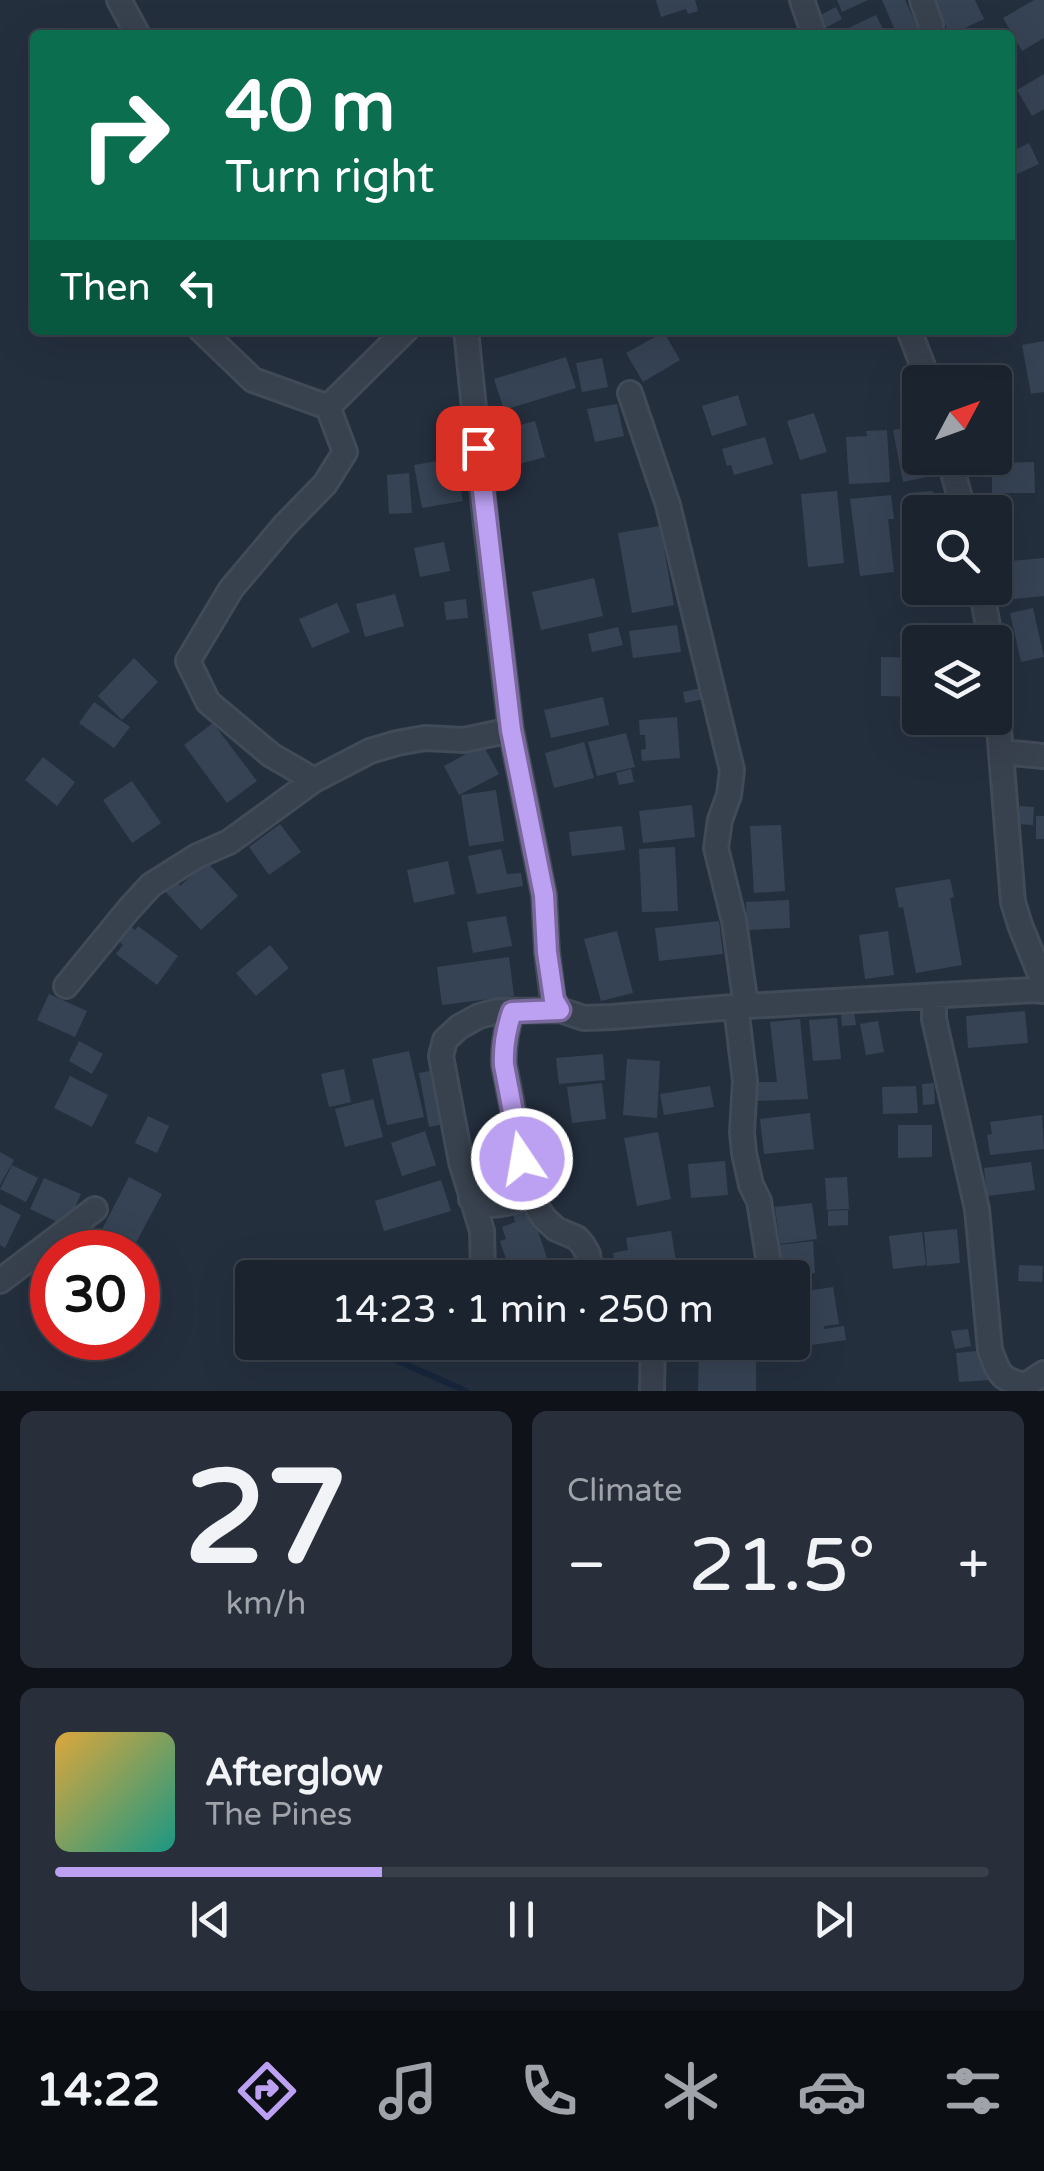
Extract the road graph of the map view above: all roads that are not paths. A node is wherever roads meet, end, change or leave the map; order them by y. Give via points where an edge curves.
1 (119, 0) edge
2 (802, 0) edge
3 (922, 0) edge
4 (135, 30) edge
5 (812, 30) edge
6 (930, 30) edge
7 (206, 335) edge
8 (401, 335) edge
9 (467, 335) edge
10 (912, 335) edge
11 (923, 365) edge
12 (630, 392) dead end
13 (328, 406) junction
14 (511, 730) junction
15 (1000, 735) edge
16 (1002, 752) junction
17 (1044, 756) edge
18 (314, 780) junction
19 (66, 986) dead end
20 (1044, 988) edge
21 (934, 996) junction
22 (741, 1006) junction
23 (560, 1010) junction
24 (512, 1012) junction
25 (530, 1196) junction
26 (471, 1199) junction
27 (95, 1209) dead end
28 (483, 1260) edge
29 (589, 1260) edge
30 (768, 1260) edge
31 (0, 1280) edge
32 (654, 1360) edge
33 (1044, 1373) edge
34 (652, 1391) edge

1 - 4 street
2 - 5 street
3 - 6 street
7 - 13 street via 252,380
8 - 13 street
9 - 14 street
10 - 11 street
12 - 22 street via 668,505 732,770 716,848 734,921
13 - 18 street via 345,452 326,484 231,589 188,661 208,702 271,755
14 - 18 street via 398,743
14 - 23 street
15 - 16 street
16 - 17 street
16 - 20 street via 1013,902
18 - 19 street via 228,842 151,886
20 - 21 street
21 - 22 street
21 - 33 street via 976,1209 990,1350 1008,1382 1026,1385
22 - 23 street via 584,1018
22 - 30 street via 744,1153
23 - 24 street
24 - 25 street via 504,1065
24 - 26 street via 479,1016 459,1027 441,1056
25 - 26 street via 496,1206
25 - 29 street via 544,1218 583,1245
26 - 28 street
27 - 31 street
32 - 34 street

